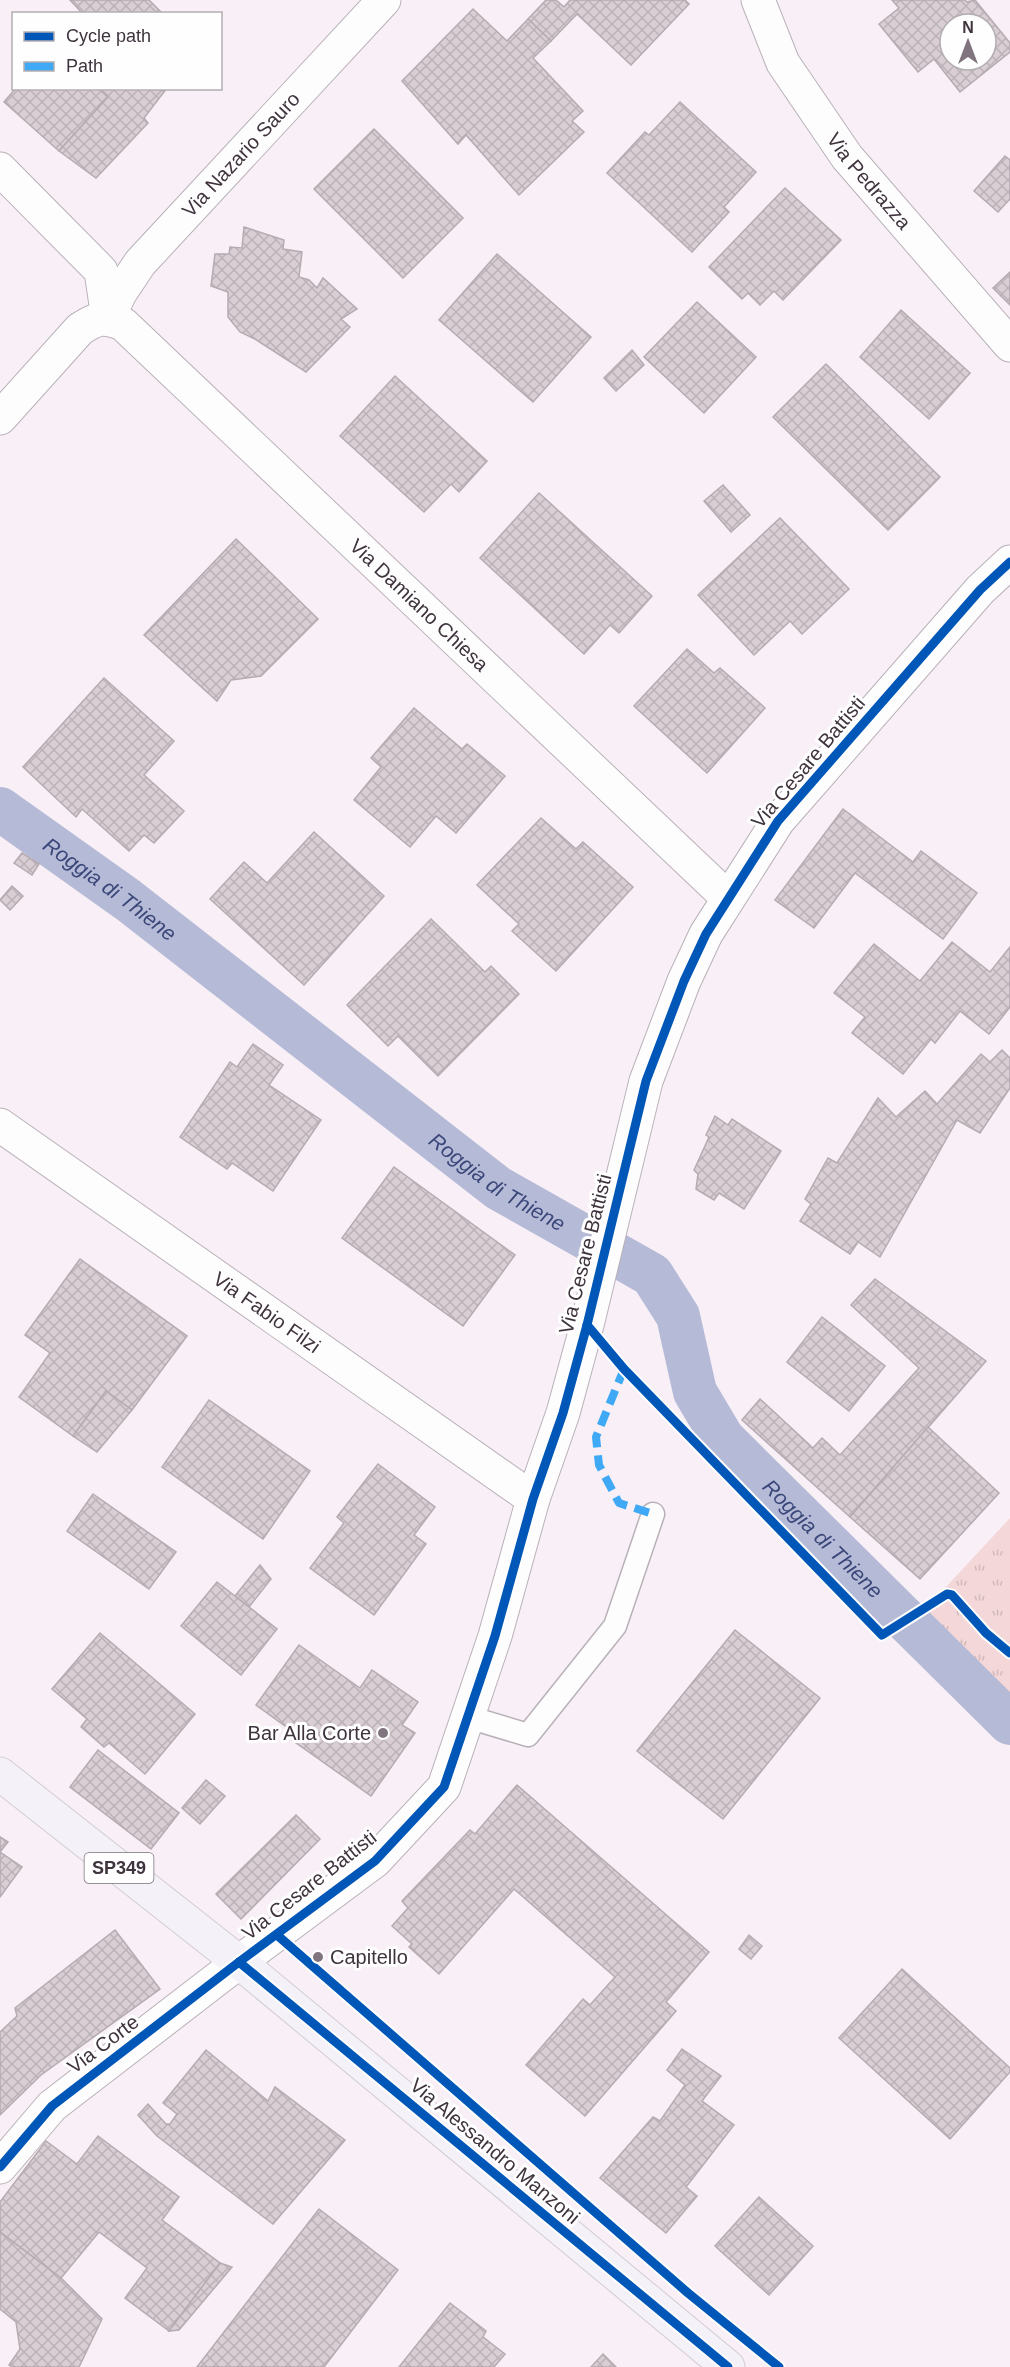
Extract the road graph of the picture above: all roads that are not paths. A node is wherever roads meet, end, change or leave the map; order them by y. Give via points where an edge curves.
1 (384, 0) edge
2 (758, 0) edge
3 (0, 169) edge
4 (108, 318) junction
5 (1010, 345) edge
6 (0, 418) edge
7 (1010, 562) edge
8 (728, 898) junction
9 (0, 1125) edge
10 (533, 1499) junction
11 (653, 1514) dead end
12 (468, 1717) junction
13 (0, 1774) edge
14 (238, 1962) junction
15 (0, 2167) edge
16 (728, 2367) edge

1 - 4 street, Via Nazario Sauro via 140,263
2 - 5 street, Via Pedrazza via 783,63 847,157
3 - 4 street via 101,271
4 - 6 street via 93,320 80,329
4 - 8 street, Via Damiano Chiesa via 131,330
7 - 8 street, Via Cesare Battisti via 980,590 777,821
8 - 10 street, Via Cesare Battisti via 684,981 646,1081 590,1310
9 - 10 street, Via Fabio Filzi
10 - 12 street, Via Cesare Battisti
11 - 12 lane via 615,1626 528,1735
12 - 14 street, Via Cesare Battisti via 444,1787 375,1861
13 - 14 main road, Via Alessandro Manzoni / SP349
14 - 15 street, Via Corte via 52,2106
14 - 16 main road, Via Alessandro Manzoni / SP349

